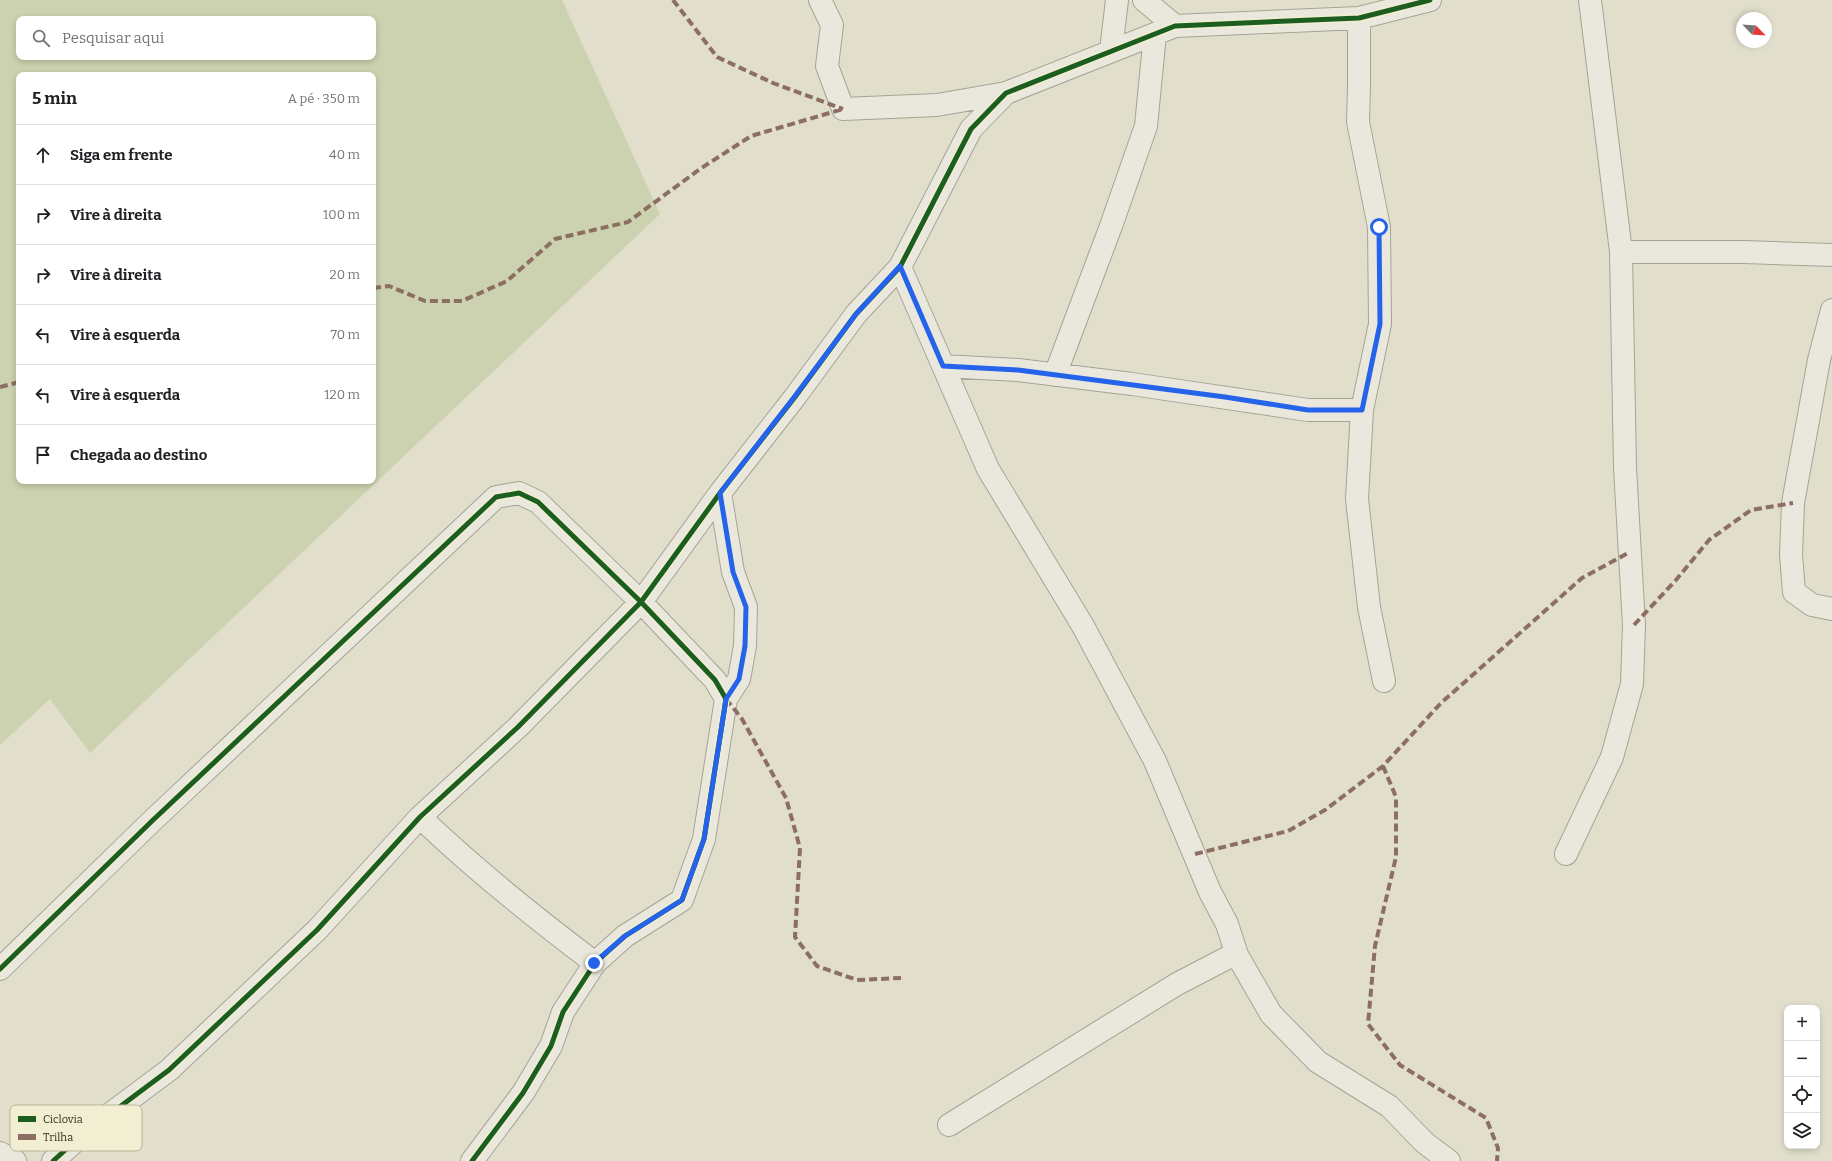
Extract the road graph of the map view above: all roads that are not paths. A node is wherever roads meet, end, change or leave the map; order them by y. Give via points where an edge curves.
1 (820, 0) edge
2 (1117, 0) edge
3 (1144, 0) edge
4 (1430, 0) edge
5 (1590, 0) edge
6 (1359, 18) junction
7 (1175, 26) junction
8 (1155, 34) junction
9 (1111, 50) junction
10 (1006, 93) junction
11 (1621, 252) junction
12 (1832, 255) edge
13 (900, 266) junction
14 (1832, 310) edge
15 (943, 366) junction
16 (1055, 375) junction
17 (1362, 410) junction
18 (720, 493) junction
19 (641, 602) junction
20 (1832, 609) edge
21 (1384, 681) dead end
22 (726, 699) junction
23 (420, 817) junction
24 (1566, 854) dead end
25 (1237, 955) junction
26 (594, 963) junction
27 (0, 969) edge
28 (122, 1105) edge
29 (949, 1125) dead end
30 (64, 1151) edge
31 (0, 1153) edge
32 (15, 1161) edge
33 (53, 1161) edge
34 (472, 1161) edge
35 (1449, 1161) edge

1 - 10 street via 832,25 827,66 843,109 936,106
2 - 9 street
3 - 7 street
4 - 6 street
5 - 11 street
6 - 7 street
6 - 17 street via 1358,122 1379,227 1380,324
7 - 8 street
8 - 9 street
8 - 16 street via 1146,126
9 - 10 street
10 - 13 street via 970,129
11 - 12 street
11 - 24 street via 1625,468 1634,624 1632,684 1612,757
13 - 15 street
13 - 18 street via 856,314
14 - 20 street via 1819,360 1793,504 1790,555 1794,592 1812,605
15 - 16 street via 1018,370
15 - 25 street via 988,469 1083,626 1155,761 1210,892 1227,924
16 - 17 street via 1308,410
17 - 21 street via 1357,499 1369,607
18 - 19 street
18 - 22 street via 733,572 746,607 745,646 739,679
19 - 22 street via 715,680
19 - 23 street via 518,727
19 - 27 street via 538,502 519,493 496,497 152,821
22 - 26 street via 704,839 682,900 625,936
23 - 26 street via 527,912
23 - 28 street via 317,930 169,1070
25 - 29 street via 1178,984
25 - 35 street via 1271,1014 1318,1062 1389,1106 1425,1144
26 - 34 street via 563,1012 551,1046 523,1093
30 - 33 street
31 - 32 street

